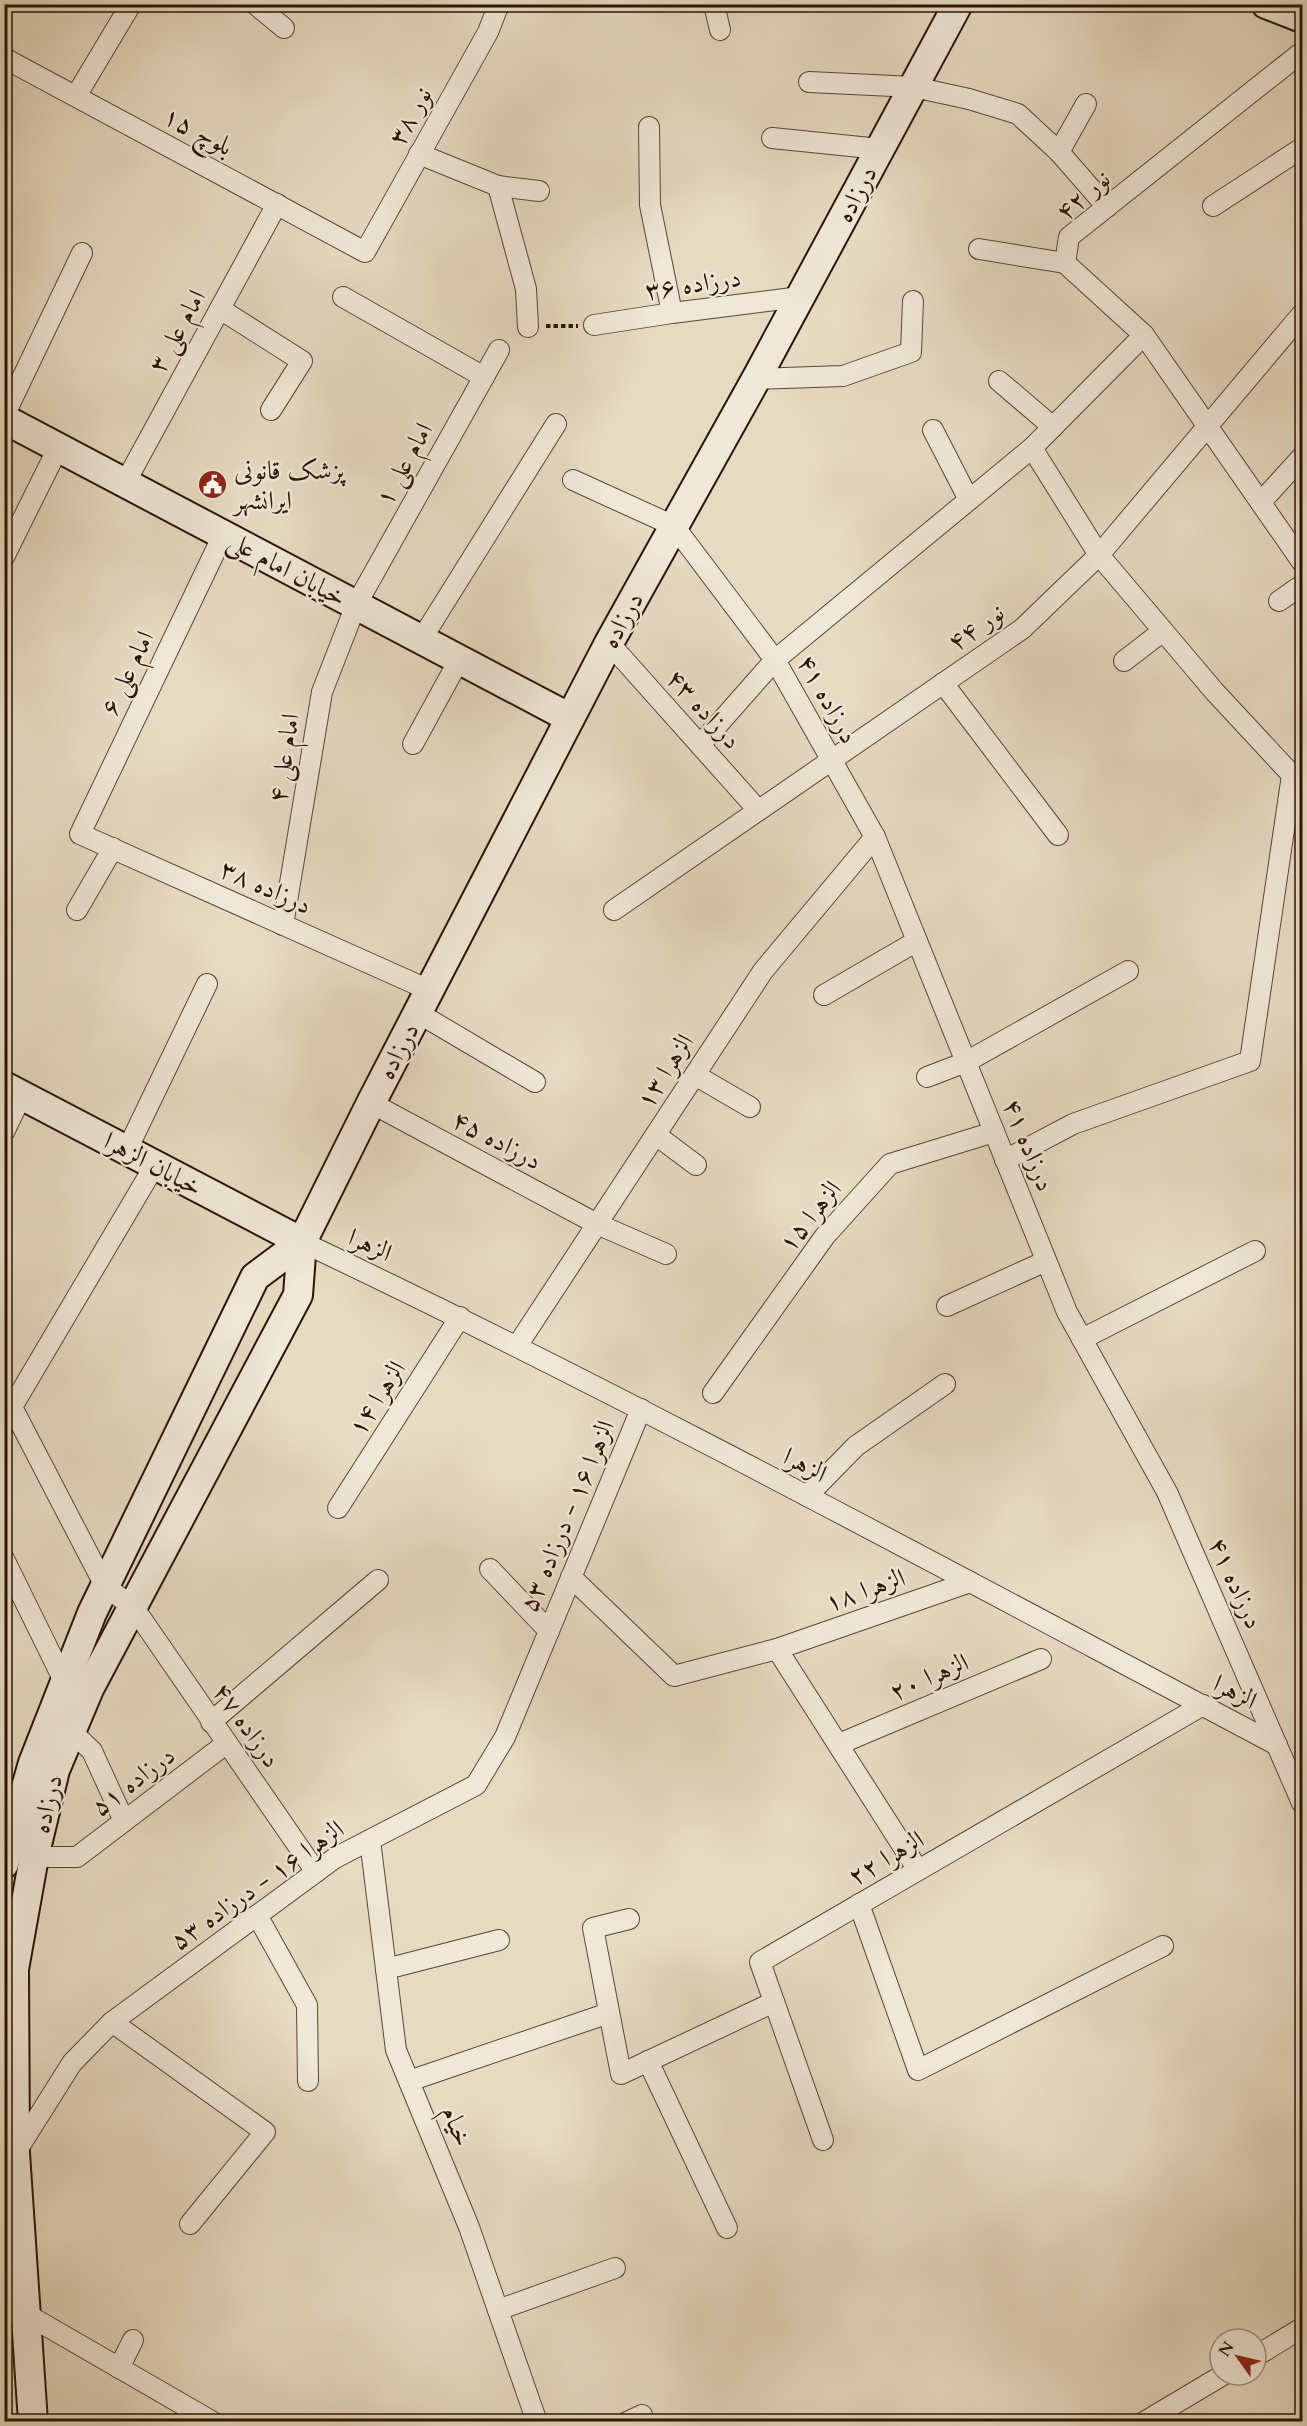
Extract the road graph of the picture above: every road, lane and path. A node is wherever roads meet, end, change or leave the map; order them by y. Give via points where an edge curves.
1 (131, 4) edge
2 (255, 4) edge
3 (499, 4) edge
4 (714, 4) edge
5 (958, 4) edge
6 (1266, 4) edge
7 (1302, 18) edge
8 (284, 28) dead end
9 (720, 30) dead end
10 (4, 58) edge
11 (1299, 62) edge
12 (809, 82) dead end
13 (914, 87) junction
14 (76, 96) junction
15 (1086, 104) dead end
16 (650, 127) dead end
17 (772, 138) dead end
18 (1302, 148) edge
19 (880, 149) junction
20 (1059, 152) junction
21 (419, 154) junction
22 (498, 186) junction
23 (539, 191) dead end
24 (277, 204) junction
25 (1213, 206) dead end
26 (1107, 207) junction
27 (979, 249) dead end
28 (365, 252) joint
29 (82, 253) dead end
30 (1065, 263) junction
31 (343, 297) dead end
32 (800, 297) junction
33 (913, 301) dead end
34 (220, 309) junction
35 (672, 313) junction
36 (1302, 314) edge
37 (594, 325) joint
38 (528, 327) joint
39 (1144, 335) junction
40 (499, 350) dead end
41 (484, 377) junction
42 (756, 379) junction
43 (999, 381) dead end
44 (271, 410) dead end
45 (4, 418) edge
46 (556, 424) dead end
47 (1209, 426) junction
48 (1053, 427) junction
49 (933, 430) dead end
50 (58, 448) junction
51 (1032, 448) junction
52 (1302, 457) edge
53 (573, 480) dead end
54 (125, 483) junction
55 (969, 500) junction
56 (1261, 502) junction
57 (674, 526) junction
58 (223, 535) junction
59 (1100, 555) junction
60 (4, 557) edge
61 (1302, 562) edge
62 (1302, 585) edge
63 (1279, 601) dead end
64 (356, 605) junction
65 (1163, 631) junction
66 (421, 640) junction
67 (609, 643) junction
68 (459, 660) junction
69 (775, 660) junction
70 (1124, 661) dead end
71 (944, 682) junction
72 (570, 718) junction
73 (413, 744) dead end
74 (700, 745) junction
75 (831, 760) junction
76 (1297, 779) edge
77 (758, 810) junction
78 (80, 834) joint
79 (1058, 835) dead end
80 (875, 837) junction
81 (113, 848) junction
82 (76, 910) dead end
83 (614, 910) dead end
84 (283, 925) junction
85 (917, 941) junction
86 (1128, 971) dead end
87 (207, 984) dead end
88 (824, 995) dead end
89 (423, 1002) junction
90 (966, 1062) junction
91 (695, 1075) junction
92 (927, 1077) dead end
93 (535, 1082) dead end
94 (13, 1091) edge
95 (371, 1103) junction
96 (750, 1107) dead end
97 (4, 1132) edge
98 (994, 1132) junction
99 (656, 1135) junction
100 (127, 1150) junction
101 (1005, 1160) junction
102 (155, 1165) junction
103 (696, 1166) dead end
104 (597, 1224) junction
105 (302, 1242) junction
106 (1256, 1251) dead end
107 (666, 1254) dead end
108 (1046, 1261) junction
109 (947, 1306) dead end
110 (460, 1317) junction
111 (1082, 1339) junction
112 (518, 1347) junction
113 (945, 1384) dead end
114 (713, 1393) dead end
115 (641, 1409) junction
116 (807, 1496) junction
117 (338, 1508) dead end
118 (4, 1559) edge
119 (490, 1569) dead end
120 (571, 1577) junction
121 (378, 1580) dead end
122 (970, 1582) junction
123 (105, 1586) junction
124 (134, 1608) junction
125 (549, 1631) junction
126 (777, 1649) junction
127 (1041, 1659) dead end
128 (65, 1683) junction
129 (1203, 1706) junction
130 (211, 1722) junction
131 (71, 1731) junction
132 (227, 1743) junction
133 (839, 1744) junction
134 (1277, 1745) junction
135 (1302, 1803) edge
136 (124, 1821) junction
137 (370, 1840) junction
138 (34, 1857) junction
139 (4, 1864) edge
140 (918, 1870) junction
141 (316, 1872) junction
142 (859, 1904) junction
143 (257, 1915) junction
144 (629, 1919) dead end
145 (499, 1940) dead end
146 (1163, 1946) dead end
147 (386, 1969) junction
148 (774, 2002) junction
149 (609, 2013) junction
150 (112, 2022) junction
151 (648, 2061) junction
152 (308, 2081) dead end
153 (409, 2081) junction
154 (823, 2140) dead end
155 (15, 2153) junction
156 (190, 2224) dead end
157 (727, 2228) dead end
158 (615, 2268) dead end
159 (15, 2310) edge
160 (498, 2310) junction
161 (1302, 2328) edge
162 (133, 2340) dead end
163 (1268, 2349) edge
164 (119, 2368) junction
165 (1208, 2384) edge
166 (33, 2421) edge
167 (213, 2421) edge
168 (537, 2421) edge
169 (1144, 2421) edge

1 - 14 street
2 - 8 street
3 - 21 street, نور ۳۸ via 488,32
4 - 9 street
5 - 13 main road, درزاده
6 - 7 main road
10 - 14 street, بلوچ ۱۵
11 - 26 street, نور ۴۲
12 - 13 street
13 - 19 main road, درزاده
13 - 20 street via 1018,114
14 - 24 street, بلوچ ۱۵
15 - 20 street
16 - 35 street via 650,206
17 - 19 street
18 - 25 street
19 - 32 main road, درزاده
20 - 26 street
21 - 22 street
21 - 28 street, نور ۳۸
22 - 23 street
22 - 38 street via 526,289
24 - 28 street, بلوچ ۱۵
24 - 34 street, امام علی ۳
26 - 30 street, نور ۴۲ via 1069,237
27 - 30 street
29 - 45 street
30 - 39 street, نور ۴۲
31 - 41 street
32 - 35 street, درزاده ۳۶
32 - 42 main road, درزاده
33 - 42 street via 911,352 843,376
34 - 44 street via 302,361
34 - 54 street, امام علی ۳
35 - 37 street, درزاده ۳۶
36 - 47 street, نور ۴۴
37 - 38 path
39 - 47 street, نور ۴۲
39 - 48 street
40 - 41 street, امام علی ۱
41 - 64 street, امام علی ۱
42 - 57 main road, درزاده
43 - 48 street
45 - 50 main road, خیابان امام علی
46 - 66 street
47 - 56 street, نور ۴۲
47 - 59 street, نور ۴۴
48 - 51 street
49 - 55 street
50 - 54 main road, خیابان امام علی
50 - 60 street
51 - 55 street
51 - 59 street
52 - 56 street
53 - 57 street
54 - 58 main road, خیابان امام علی
55 - 69 street
56 - 61 street, نور ۴۲
57 - 67 main road, درزاده
57 - 69 street, درزاده ۴۱
58 - 64 main road, خیابان امام علی
58 - 78 street, امام علی ۶
59 - 65 street
59 - 71 street, نور ۴۴ via 1022,629
62 - 63 street
64 - 66 main road, خیابان امام علی
64 - 84 street, امام علی ۴ via 322,692
65 - 70 street
65 - 76 street
66 - 68 main road, خیابان امام علی
67 - 72 main road, درزاده
67 - 74 street, درزاده ۴۳
68 - 72 main road, خیابان امام علی
68 - 73 street
69 - 74 street
69 - 75 street, درزاده ۴۱
71 - 75 street, نور ۴۴
71 - 79 street
72 - 89 main road, درزاده
74 - 77 street, درزاده ۴۳
75 - 77 street, نور ۴۴
75 - 80 street, درزاده ۴۱
76 - 101 street via 1250,1061 1073,1124
77 - 83 street, نور ۴۴
78 - 81 street, درزاده ۳۸
80 - 85 street, درزاده ۴۱
80 - 91 street, الزهرا ۱۳ via 763,971
81 - 82 street
81 - 84 street, درزاده ۳۸
84 - 89 street, درزاده ۳۸
85 - 88 street
85 - 90 street, درزاده ۴۱
86 - 90 street
87 - 100 street
89 - 93 street, درزاده ۳۸
89 - 95 main road, درزاده
90 - 92 street
90 - 98 street, درزاده ۴۱
91 - 96 street
91 - 99 street, الزهرا ۱۳
94 - 97 street
94 - 100 main road, خیابان الزهرا
95 - 104 street, درزاده ۴۵
95 - 105 main road, درزاده
98 - 101 street, درزاده ۴۱
98 - 114 street, الزهرا ۱۵ via 890,1164 825,1236
99 - 103 street
99 - 104 street, الزهرا ۱۳
100 - 102 main road, خیابان الزهرا
101 - 108 street, درزاده ۴۱
102 - 105 main road, خیابان الزهرا
102 - 123 street via 12,1407
104 - 107 street, درزاده ۴۵
104 - 112 street, الزهرا ۱۳
105 - 110 street, الزهرا
105 - 123 main road, درزاده via 255,1277
105 - 124 main road, درزاده via 298,1295
106 - 111 street
108 - 109 street
108 - 111 street, درزاده ۴۱
110 - 112 street, الزهرا
110 - 117 street, الزهرا ۱۴
111 - 134 street, درزاده ۴۱ via 1167,1492
112 - 115 street, الزهرا
113 - 116 street via 856,1446
115 - 116 street, الزهرا
115 - 120 street, الزهرا ۱۶ - درزاده ۵۳
116 - 122 street, الزهرا
118 - 128 street
119 - 125 street
120 - 125 street, الزهرا ۱۶ - درزاده ۵۳
120 - 126 street, الزهرا ۱۸ via 674,1676
121 - 130 street
122 - 126 street, الزهرا ۱۸
122 - 129 street, الزهرا
123 - 124 street, درزاده ۴۷
123 - 128 main road, درزاده
124 - 130 street, درزاده ۴۷
124 - 131 main road, درزاده via 89,1689
125 - 137 street, الزهرا ۱۶ - درزاده ۵۳ via 505,1737 476,1785
126 - 133 street
127 - 133 street, الزهرا ۲۰
128 - 139 main road, درزاده via 33,1763
129 - 134 street, الزهرا
129 - 140 street, الزهرا ۲۲
130 - 132 street, درزاده ۴۷
131 - 136 street via 92,1751
131 - 138 main road, درزاده via 55,1770
132 - 136 street, درزاده ۵۱
132 - 141 street, درزاده ۴۷
133 - 140 street
134 - 135 street, درزاده ۴۱
136 - 138 street, درزاده ۵۱ via 77,1857
137 - 141 street, الزهرا ۱۶ - درزاده ۵۳
137 - 147 street, خیام
138 - 155 main road, درزاده via 14,1969
140 - 142 street, الزهرا ۲۲
141 - 143 street, الزهرا ۱۶ - درزاده ۵۳
142 - 146 street via 918,2070
142 - 148 street, الزهرا ۲۲ via 760,1962
143 - 150 street, الزهرا ۱۶ - درزاده ۵۳
143 - 152 street via 307,2005
144 - 149 street via 592,1928
145 - 147 street
147 - 153 street, خیام via 396,2050
148 - 151 street
148 - 154 street, الزهرا ۲۲
149 - 151 street via 621,2074
149 - 153 street
150 - 155 street, الزهرا ۱۶ - درزاده ۵۳ via 72,2063
150 - 156 street via 265,2132
151 - 157 street
153 - 160 street, خیام via 469,2227
155 - 159 main road, درزاده
158 - 160 street
159 - 164 street
159 - 166 main road, درزاده
160 - 168 street, خیام
161 - 163 street
162 - 164 street
164 - 167 street
165 - 169 street

